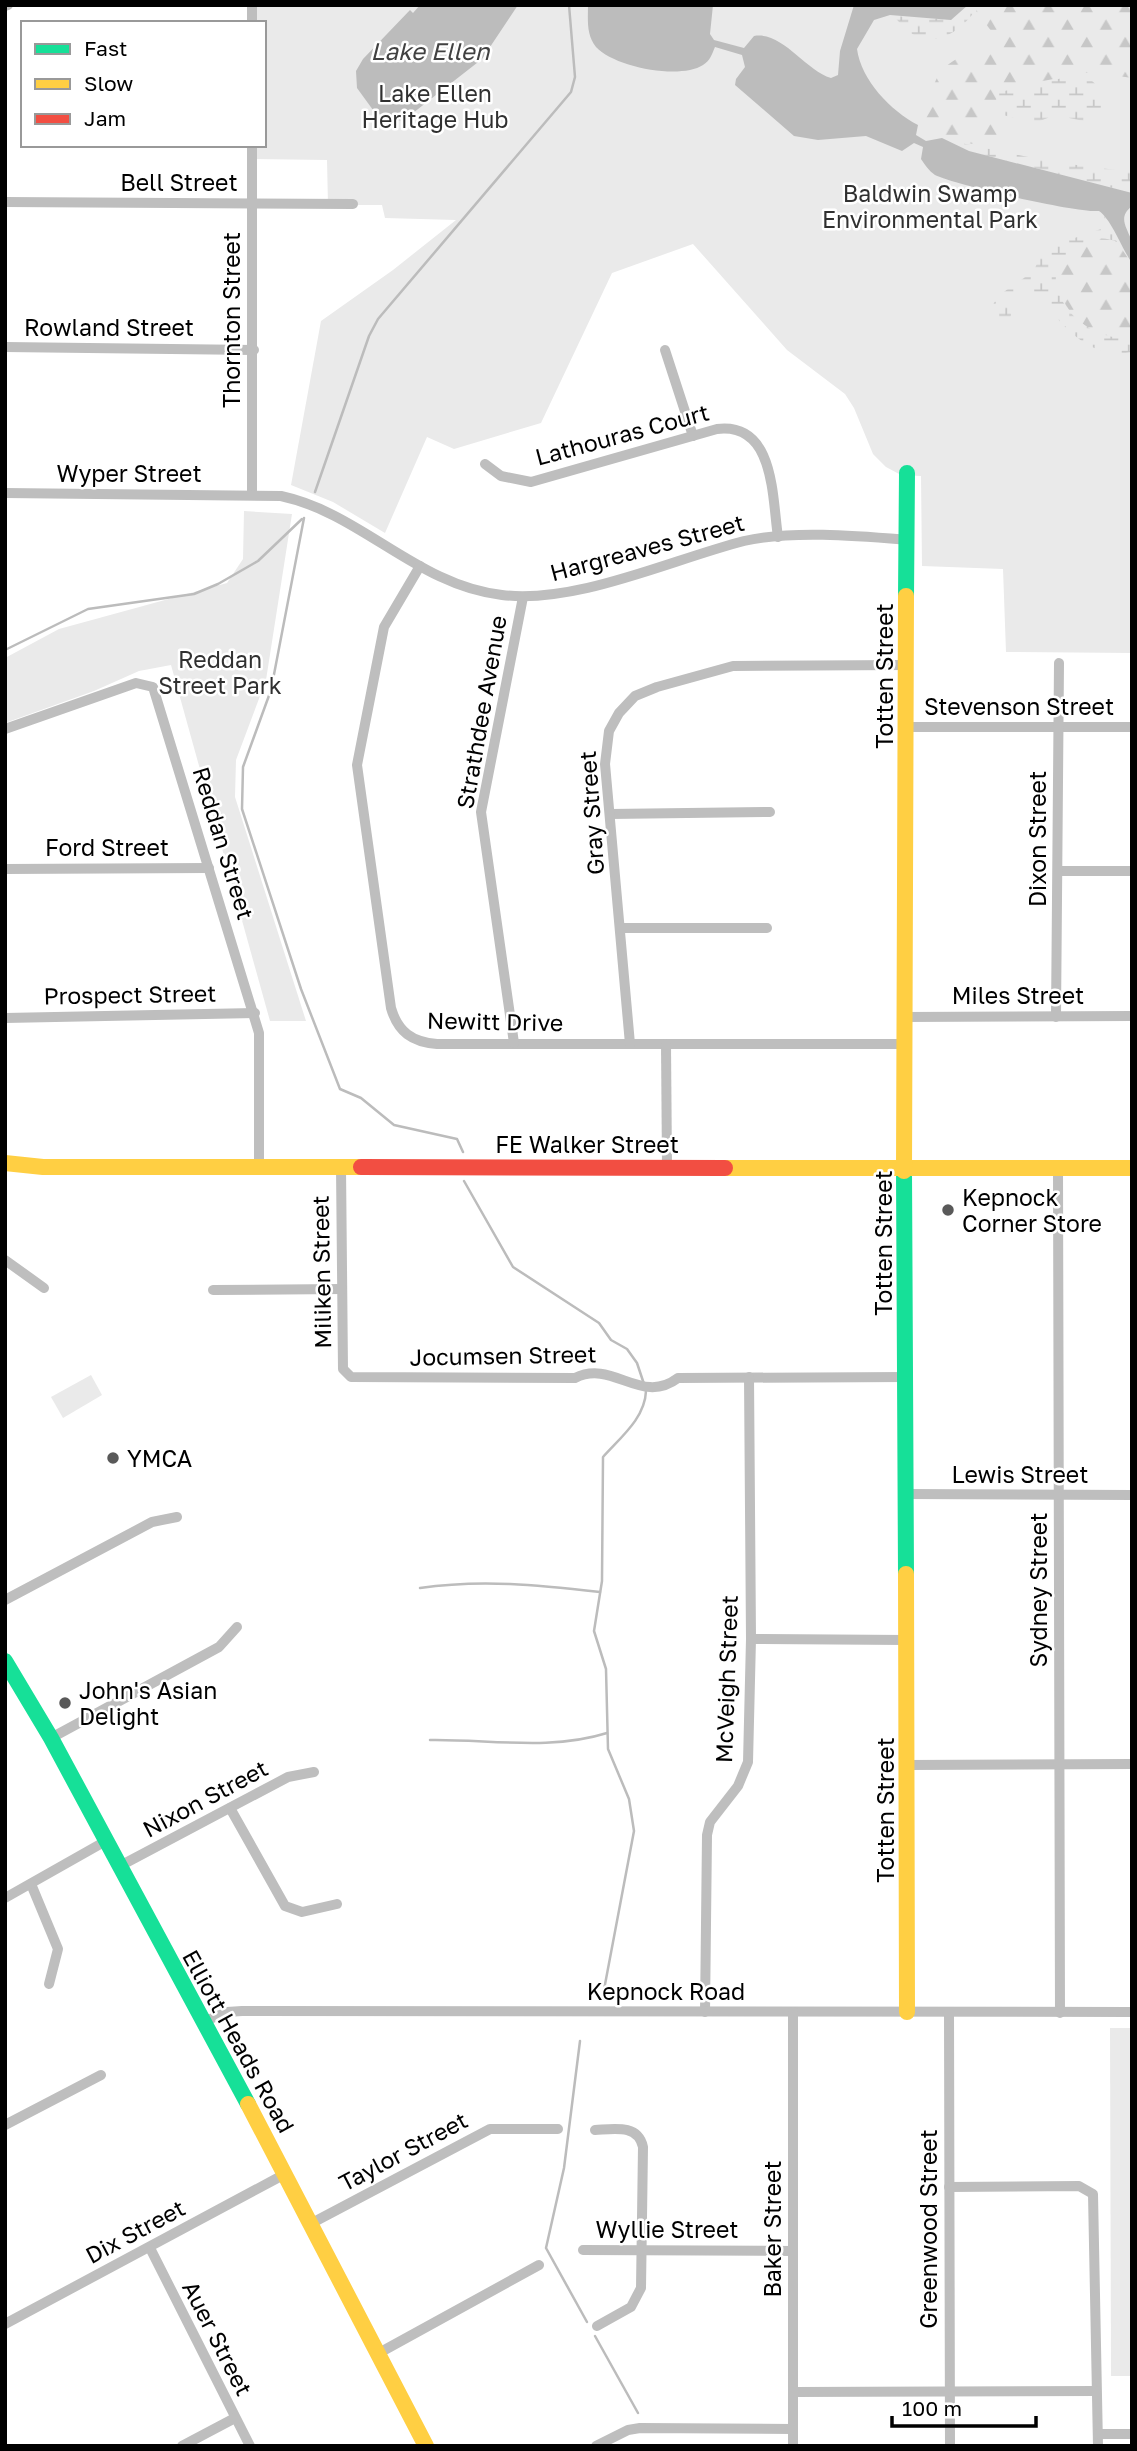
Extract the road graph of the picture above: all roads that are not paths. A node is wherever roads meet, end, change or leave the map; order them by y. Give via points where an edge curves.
1 (252, 147) edge
2 (5, 202) edge
3 (252, 203) junction
4 (354, 204) dead end
5 (5, 347) edge
6 (254, 349) junction
7 (665, 351) dead end
8 (693, 436) junction
9 (485, 464) dead end
10 (907, 474) dead end
11 (5, 493) edge
12 (253, 495) junction
13 (778, 537) junction
14 (908, 540) junction
15 (419, 566) junction
16 (523, 597) junction
17 (1059, 663) dead end
18 (907, 665) junction
19 (906, 727) junction
20 (1058, 727) junction
21 (1132, 727) edge
22 (5, 729) edge
23 (770, 812) dead end
24 (610, 814) junction
25 (209, 868) junction
26 (5, 869) edge
27 (1058, 871) junction
28 (1132, 871) edge
29 (620, 928) junction
30 (767, 928) dead end
31 (255, 1013) junction
32 (1132, 1016) edge
33 (5, 1017) edge
34 (904, 1017) junction
35 (1056, 1017) junction
36 (514, 1043) junction
37 (630, 1044) junction
38 (666, 1044) junction
39 (905, 1044) junction
40 (5, 1163) edge
41 (43, 1167) junction
42 (259, 1167) junction
43 (341, 1167) junction
44 (667, 1167) junction
45 (1058, 1167) junction
46 (906, 1168) junction
47 (1132, 1168) edge
48 (5, 1172) edge
49 (5, 1260) edge
50 (44, 1288) dead end
51 (342, 1289) junction
52 (214, 1290) dead end
53 (347, 1375) joint
54 (749, 1377) junction
55 (907, 1377) junction
56 (907, 1494) junction
57 (1059, 1495) junction
58 (1132, 1495) edge
59 (177, 1517) dead end
60 (5, 1600) edge
61 (237, 1627) dead end
62 (751, 1639) junction
63 (907, 1640) junction
64 (5, 1661) edge
65 (51, 1738) junction
66 (1132, 1764) edge
67 (908, 1765) junction
68 (1058, 1765) junction
69 (314, 1772) dead end
70 (230, 1808) junction
71 (104, 1842) junction
72 (118, 1867) junction
73 (31, 1884) junction
74 (5, 1898) edge
75 (337, 1904) dead end
76 (49, 1984) dead end
77 (705, 2012) junction
78 (793, 2012) junction
79 (907, 2012) junction
80 (949, 2012) junction
81 (1132, 2012) edge
82 (1060, 2013) junction
83 (203, 2022) junction
84 (101, 2075) dead end
85 (5, 2125) edge
86 (558, 2129) dead end
87 (595, 2130) dead end
88 (285, 2174) junction
89 (949, 2187) junction
90 (312, 2223) junction
91 (150, 2248) junction
92 (583, 2250) dead end
93 (643, 2251) junction
94 (793, 2251) junction
95 (539, 2265) dead end
96 (5, 2324) edge
97 (597, 2326) dead end
98 (379, 2353) junction
99 (1096, 2390) junction
100 (950, 2391) junction
101 (794, 2392) junction
102 (235, 2418) junction
103 (793, 2429) junction
104 (1132, 2434) edge
105 (618, 2440) edge
106 (1098, 2440) edge
107 (182, 2446) edge
108 (250, 2446) edge
109 (426, 2446) edge
110 (597, 2446) edge
111 (793, 2446) edge
112 (950, 2446) edge

1 - 3 street, Thornton Street
2 - 3 street, Bell Street
3 - 4 street, Bell Street
3 - 6 street, Thornton Street
5 - 6 street, Rowland Street
6 - 12 street, Thornton Street
7 - 8 street
8 - 9 street, Lathouras Court via 531,482 511,480
8 - 13 street, Lathouras Court via 733,428 761,447
10 - 14 street, Totten Street
11 - 12 street, Wyper Street
12 - 15 street, Hargreaves Street via 289,498 329,514
13 - 14 street, Hargreaves Street
13 - 16 street, Hargreaves Street via 745,541 564,593
14 - 18 street, Totten Street
15 - 16 street, Hargreaves Street via 468,589
15 - 36 street, Newitt Drive via 384,627 357,765 391,1008 406,1035 425,1043
16 - 36 street, Strathdee Avenue via 481,811
17 - 20 street, Dixon Street
18 - 19 street, Totten Street
18 - 24 street, Gray Street via 733,666 646,690 625,705 609,731 605,764
19 - 20 street, Stevenson Street
19 - 34 street, Totten Street
20 - 21 street, Stevenson Street
20 - 27 street, Dixon Street
22 - 25 street, Reddan Street via 136,683 148,684 155,692
23 - 24 street
24 - 29 street, Gray Street
25 - 26 street, Ford Street
25 - 31 street, Reddan Street
27 - 28 street
27 - 35 street, Dixon Street
29 - 30 street
29 - 37 street, Gray Street
31 - 33 street, Prospect Street
31 - 42 street, Reddan Street
32 - 35 street, Miles Street
34 - 35 street, Miles Street
34 - 39 street, Totten Street
36 - 37 street, Newitt Drive
37 - 38 street, Newitt Drive
38 - 39 street, Newitt Drive
38 - 44 street
39 - 46 street, Totten Street
40 - 41 street, FE Walker Street
41 - 42 street, FE Walker Street
41 - 48 street, FE Walker Street
42 - 43 street, FE Walker Street
43 - 44 street, FE Walker Street
43 - 51 street, Miliken Street
44 - 46 street, FE Walker Street
45 - 46 street, FE Walker Street
45 - 47 street, FE Walker Street
45 - 57 street, Sydney Street
46 - 55 street, Totten Street
49 - 50 street
51 - 52 street
51 - 53 street, Miliken Street via 343,1369
53 - 54 street, Jocumsen Street via 575,1378 589,1373 660,1388 678,1378
54 - 55 street, Jocumsen Street
54 - 62 street, McVeigh Street
55 - 56 street, Totten Street
56 - 57 street, Lewis Street
56 - 63 street, Totten Street
57 - 58 street, Lewis Street
57 - 68 street, Sydney Street
59 - 60 street via 152,1522
61 - 65 street via 219,1647
62 - 63 street
62 - 77 street, McVeigh Street via 748,1762 737,1786 710,1822 707,1835
63 - 67 street, Totten Street
64 - 65 street, Elliott Heads Road
65 - 71 street, Elliott Heads Road
66 - 68 street
67 - 68 street
67 - 79 street, Totten Street
68 - 82 street, Sydney Street
69 - 70 street, Nixon Street via 288,1777
70 - 72 street, Nixon Street
70 - 75 street via 285,1906 302,1912
71 - 72 street, Elliott Heads Road
71 - 73 street
72 - 83 street, Elliott Heads Road
73 - 74 street
73 - 76 street via 58,1949
77 - 78 street, Kepnock Road
77 - 83 street, Kepnock Road via 242,2011
78 - 79 street, Kepnock Road
78 - 94 street, Baker Street
79 - 80 street, Kepnock Road
80 - 82 street, Kepnock Road
80 - 89 street, Greenwood Street
81 - 82 street, Kepnock Road
83 - 88 street, Elliott Heads Road
84 - 85 street
86 - 90 street, Taylor Street via 502,2128 480,2133
87 - 93 street via 638,2131 643,2147
88 - 90 street, Elliott Heads Road
88 - 91 street, Dix Street
89 - 99 street via 1079,2186 1089,2190 1096,2205
89 - 100 street, Greenwood Street
90 - 98 street, Elliott Heads Road
91 - 96 street, Dix Street
91 - 102 street, Auer Street
92 - 93 street, Wyllie Street
93 - 94 street, Wyllie Street
93 - 97 street via 642,2298
94 - 101 street, Baker Street
95 - 98 street
98 - 109 street, Elliott Heads Road
99 - 100 street
99 - 106 street
100 - 101 street
100 - 112 street, Greenwood Street
101 - 103 street, Baker Street
102 - 107 street
102 - 108 street, Auer Street
103 - 105 street via 640,2428
103 - 111 street, Baker Street
104 - 106 street
105 - 110 street

